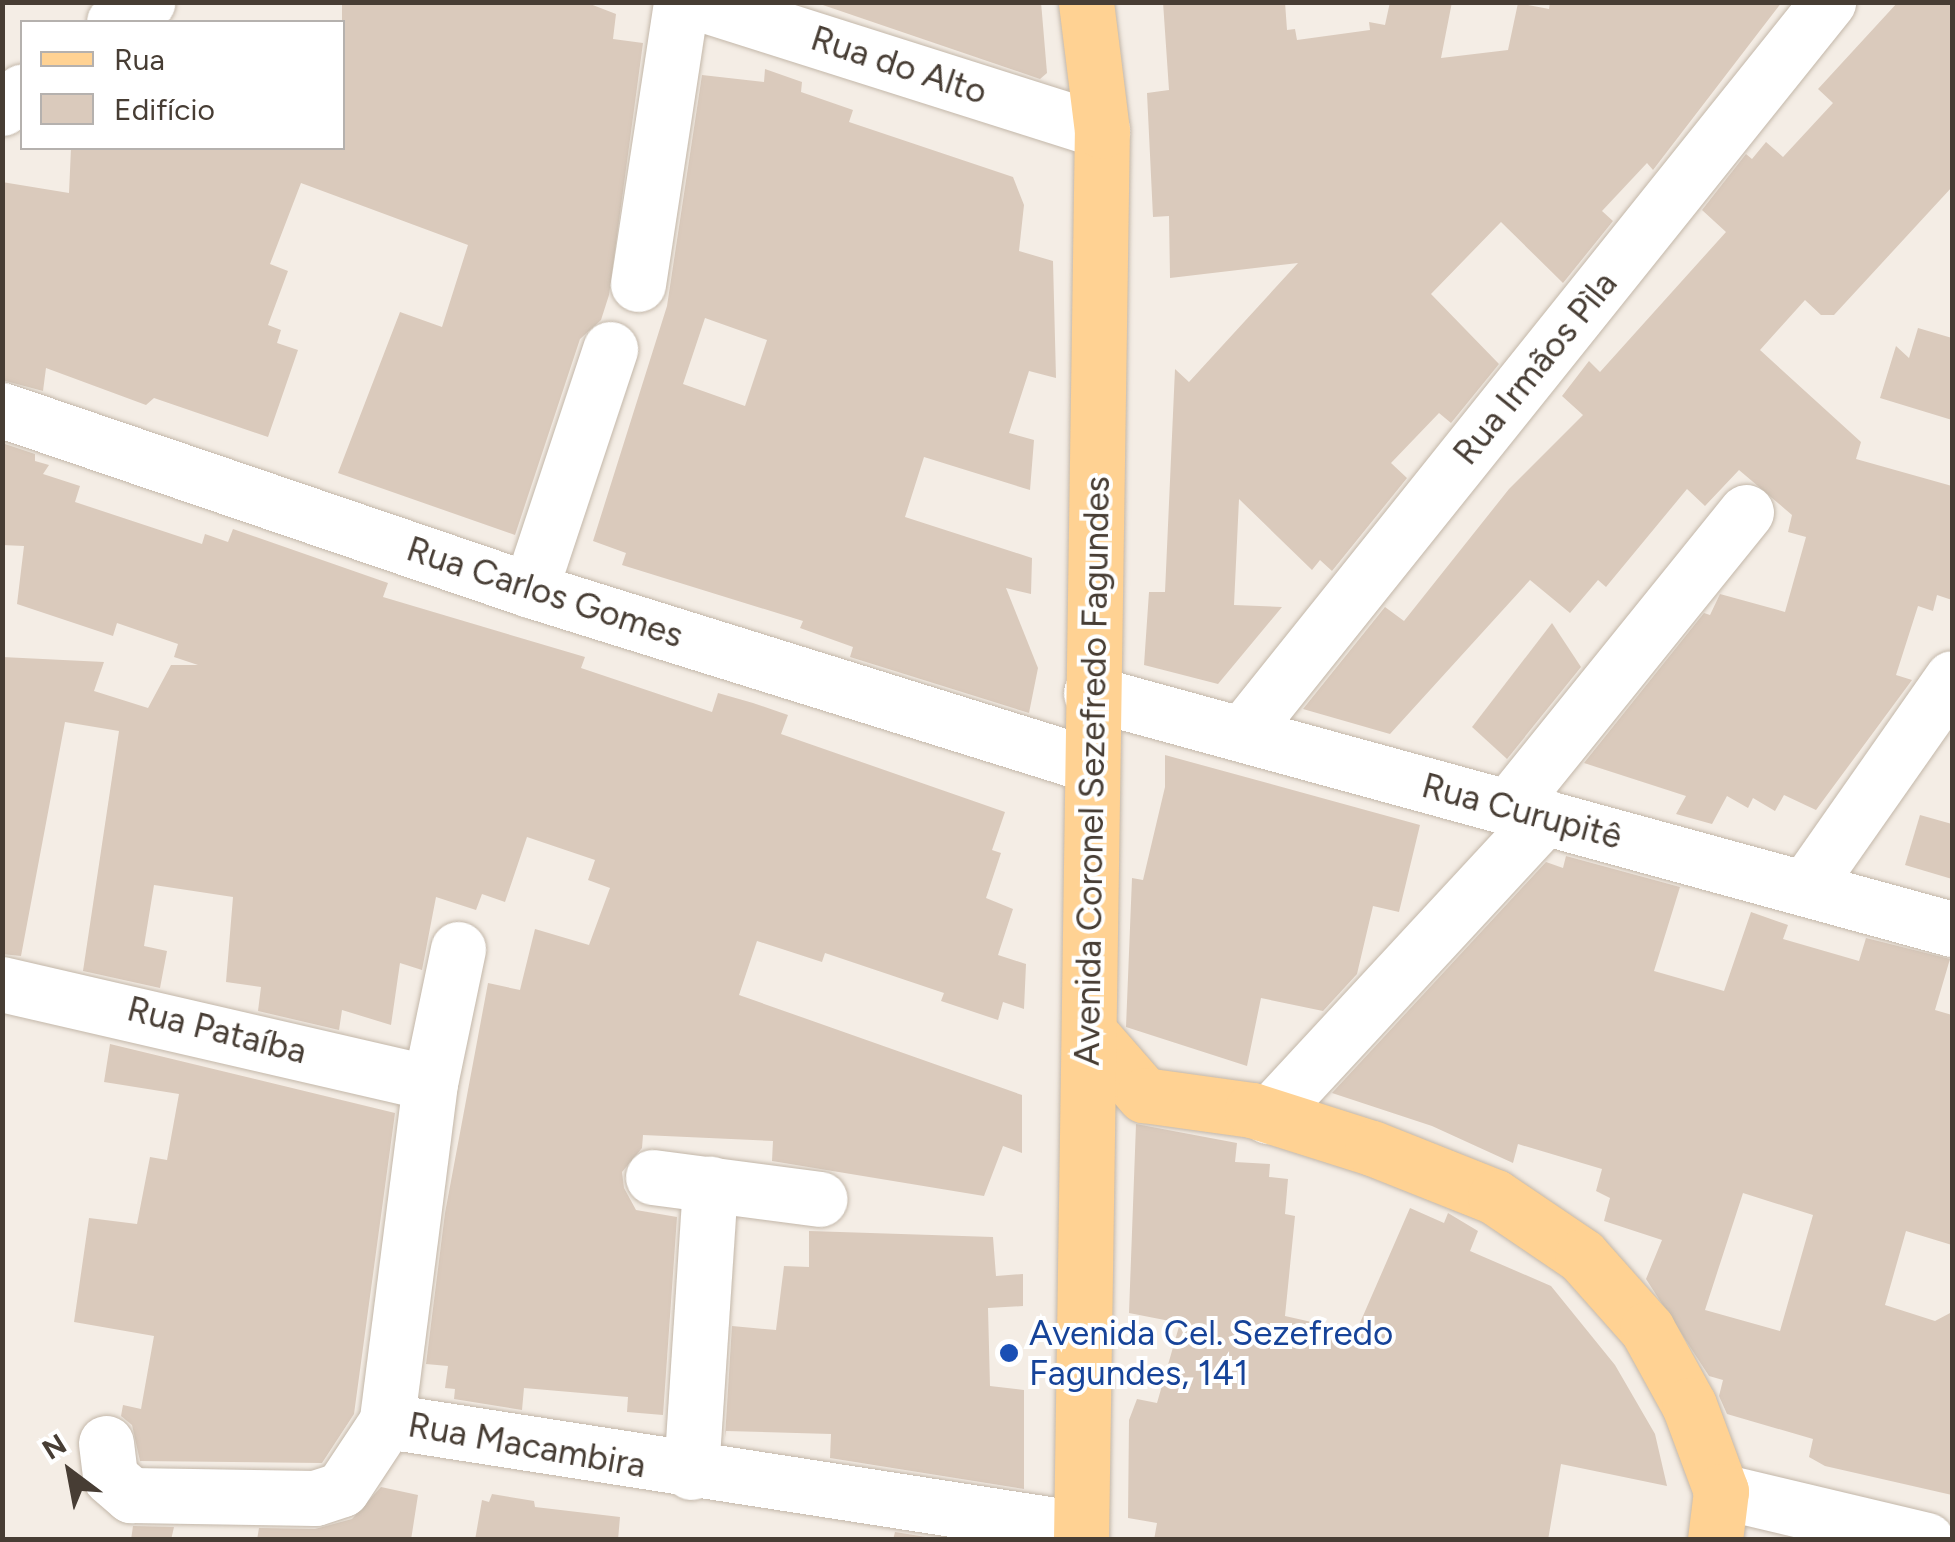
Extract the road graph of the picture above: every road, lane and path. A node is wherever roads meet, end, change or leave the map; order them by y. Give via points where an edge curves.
1 (147, 2) edge
2 (682, 2) edge
3 (696, 2) edge
4 (1086, 2) edge
5 (1828, 2) edge
6 (768, 12) edge
7 (117, 20) edge
8 (1102, 131) junction
9 (638, 284) dead end
10 (610, 349) dead end
11 (2, 410) edge
12 (1746, 512) dead end
13 (530, 590) junction
14 (1952, 678) edge
15 (1091, 692) junction
16 (1242, 734) junction
17 (1092, 765) junction
18 (1526, 812) junction
19 (1805, 888) junction
20 (1952, 929) edge
21 (458, 949) dead end
22 (2, 984) edge
23 (1089, 1032) junction
24 (430, 1083) junction
25 (1144, 1095) junction
26 (1268, 1116) junction
27 (1088, 1138) junction
28 (653, 1177) dead end
29 (710, 1184) junction
30 (820, 1199) dead end
31 (387, 1422) junction
32 (106, 1443) dead end
33 (690, 1472) junction
34 (1718, 1515) edge
35 (1081, 1534) edge
36 (1926, 1540) edge

1 - 7 street
2 - 9 street via 653,222
3 - 6 street, Rua do Alto
4 - 8 main road, Avenida Coronel Sezefredo Fagundes
5 - 16 street, Rua Irmãos Pìla
6 - 8 street, Rua do Alto
8 - 15 main road, Avenida Coronel Sezefredo Fagundes
10 - 13 street
11 - 13 street, Rua Carlos Gomes
12 - 18 street
13 - 17 street, Rua Carlos Gomes
14 - 19 street
15 - 16 street, Rua Curupitê
15 - 17 main road, Avenida Coronel Sezefredo Fagundes
16 - 18 street, Rua Curupitê
17 - 23 main road, Avenida Coronel Sezefredo Fagundes
18 - 19 street, Rua Curupitê
18 - 26 street
19 - 20 street, Rua Curupitê
21 - 24 street, Rua Macambira
22 - 24 street, Rua Pataíba
23 - 25 main road
23 - 27 main road, Avenida Coronel Sezefredo Fagundes
24 - 31 street, Rua Macambira
25 - 26 main road
25 - 27 main road
26 - 34 main road via 1495,1198 1582,1256 1646,1330 1688,1405
27 - 35 main road, Avenida Coronel Sezefredo Fagundes
28 - 29 street
29 - 30 street
29 - 33 street
31 - 32 street via 342,1489 315,1498 131,1495 110,1477
31 - 33 street, Rua Macambira
33 - 35 street, Rua Macambira
34 - 36 street

